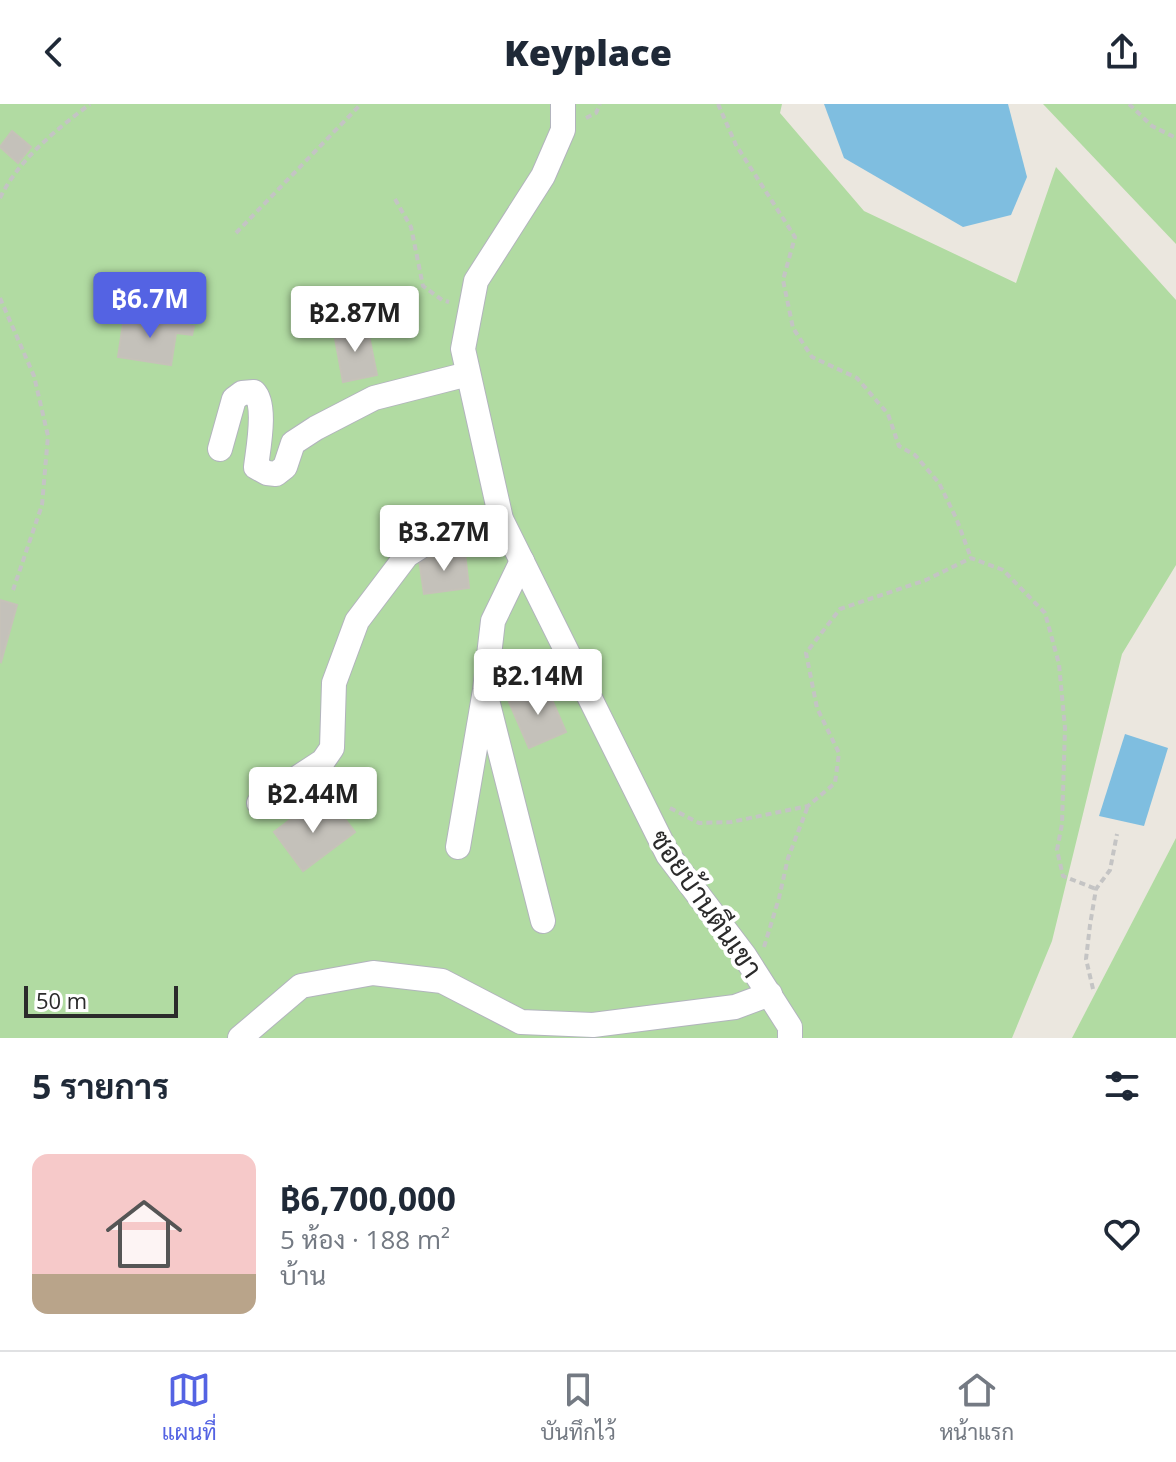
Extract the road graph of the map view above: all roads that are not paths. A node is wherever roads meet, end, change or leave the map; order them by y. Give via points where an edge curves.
1 (563, 104) edge
2 (468, 374) junction
3 (220, 449) dead end
4 (501, 519) junction
5 (522, 561) junction
6 (485, 690) junction
7 (259, 803) dead end
8 (458, 847) dead end
9 (543, 921) dead end
10 (770, 994) junction
11 (240, 1038) edge
12 (790, 1038) edge

1 - 2 street, ซอยบ้านตีนเขา via 563,130 543,176 476,281 463,349
2 - 3 street via 374,398 327,422 293,443 285,467 276,474 256,467 262,410 254,392 242,393 234,399
2 - 4 street, ซอยบ้านตีนเขา
4 - 5 street, ซอยบ้านตีนเขา
4 - 7 street via 445,531 407,555 357,621 334,683 332,748 323,761
5 - 6 street via 493,621
5 - 10 street, ซอยบ้านตีนเขา via 668,855
6 - 8 street
6 - 9 street
10 - 11 street via 735,1007 593,1025 521,1022 442,981 373,973 301,986
10 - 12 street, ซอยบ้านตีนเขา via 790,1027

